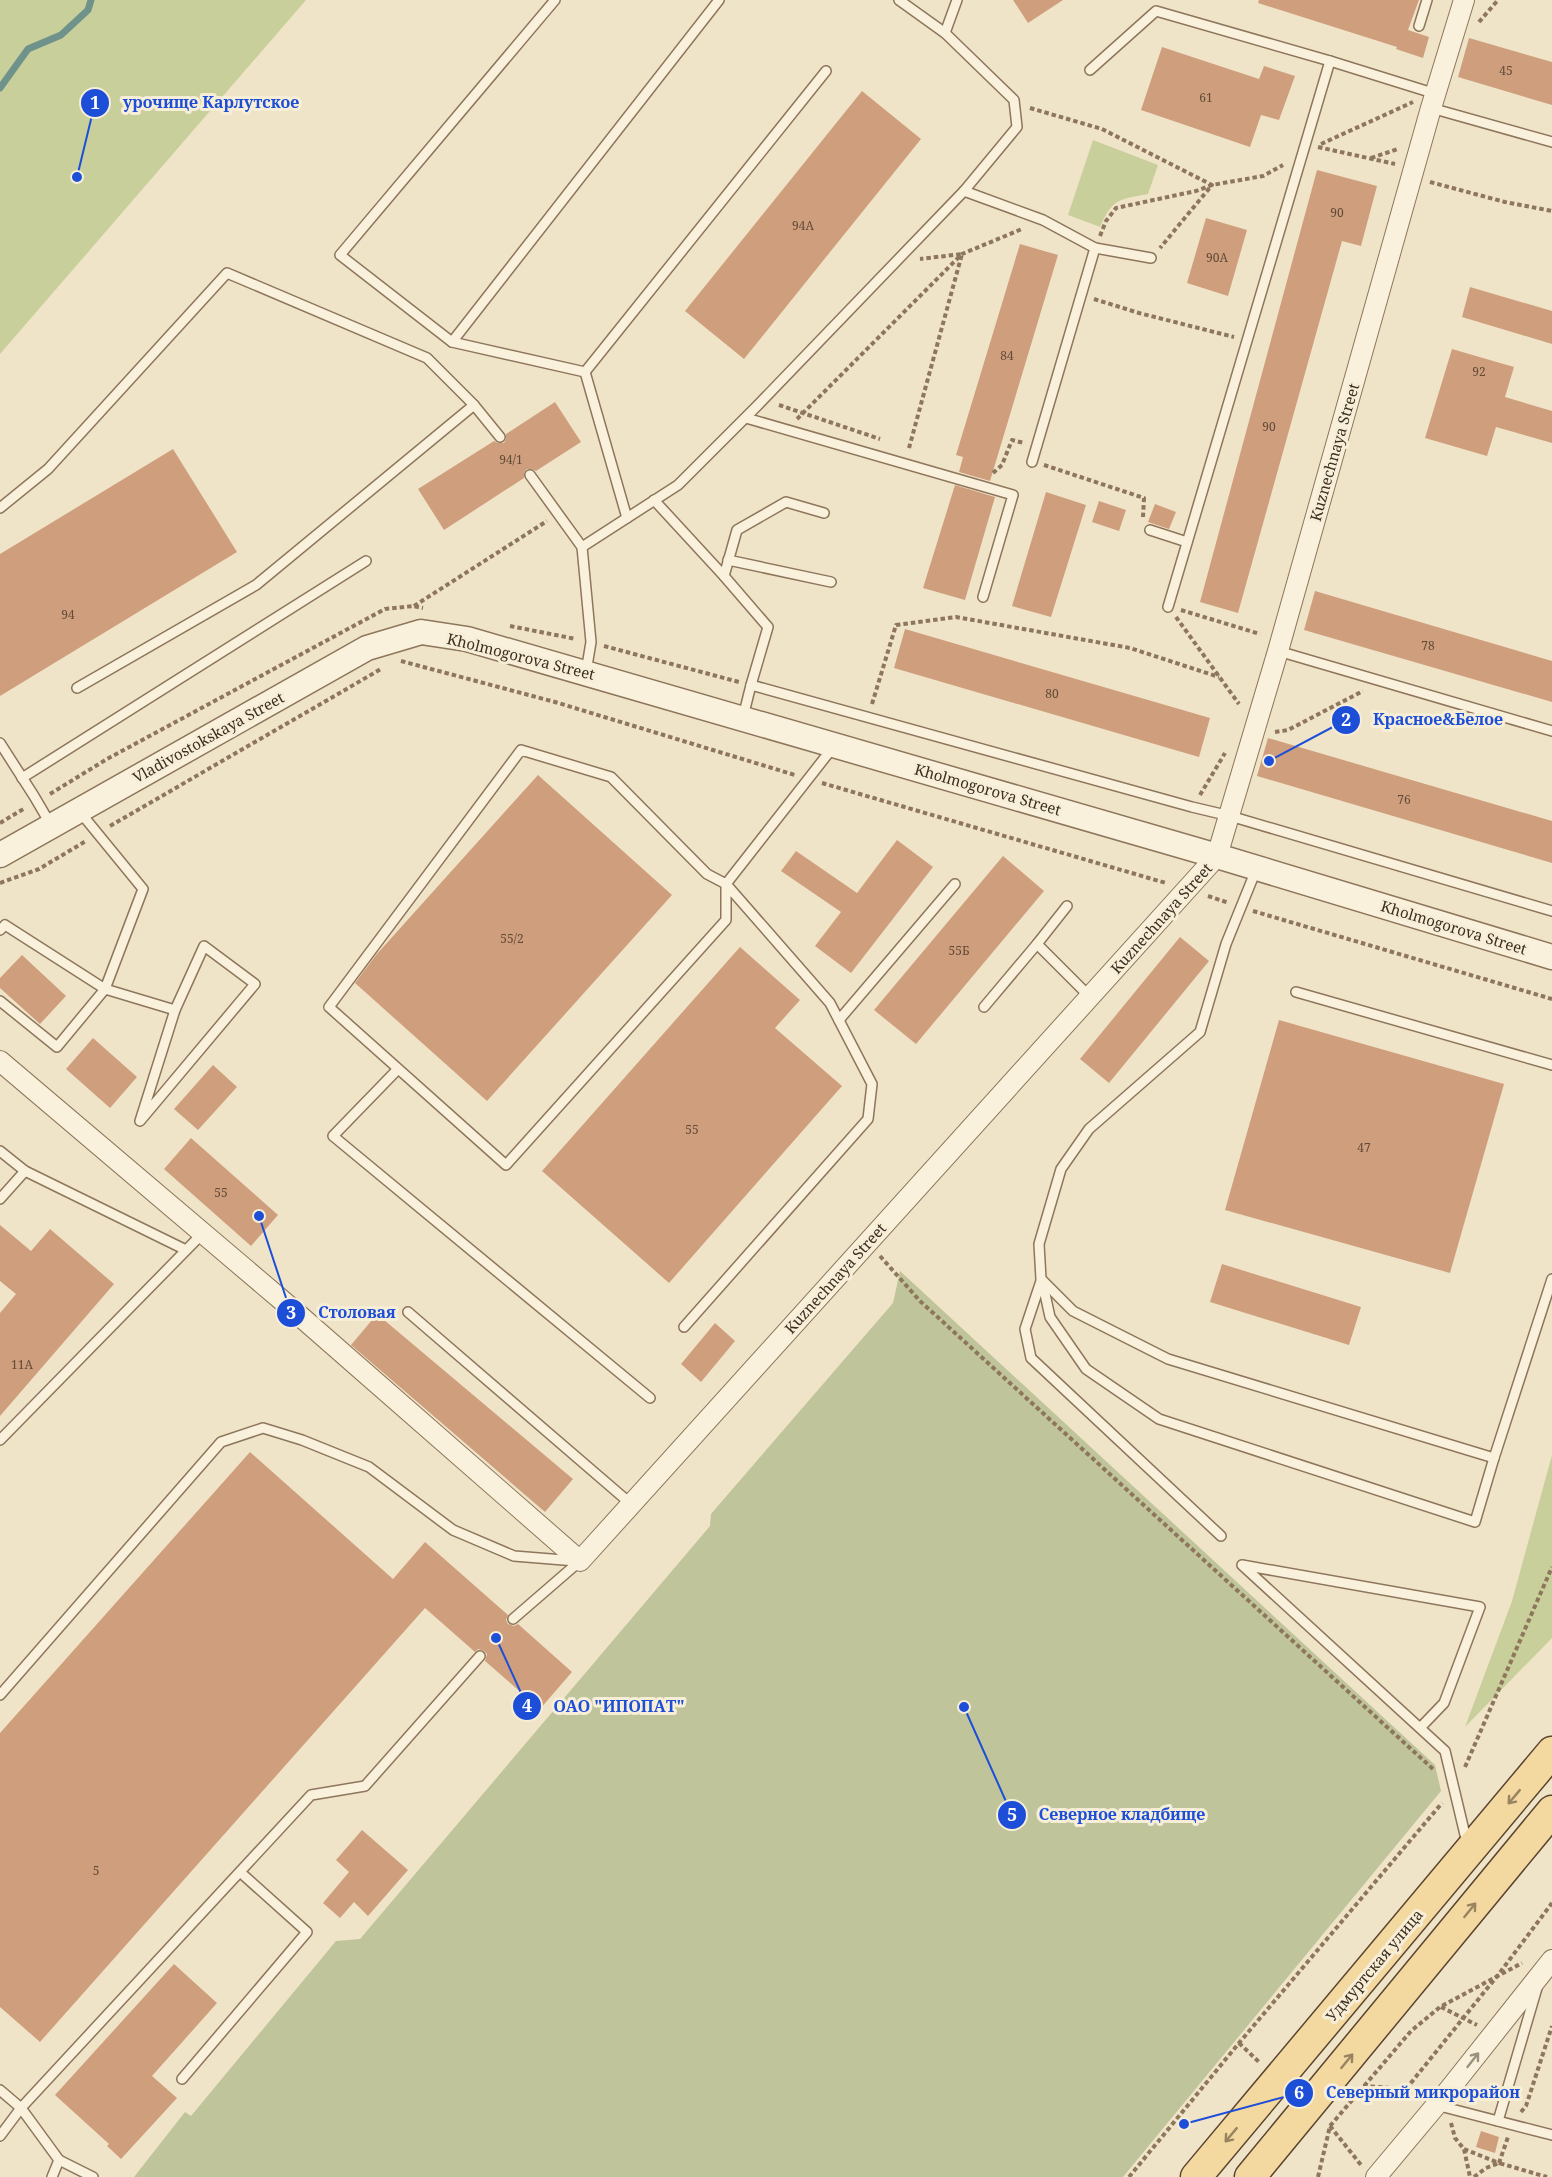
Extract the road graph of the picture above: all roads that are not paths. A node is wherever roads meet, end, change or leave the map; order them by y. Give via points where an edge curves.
1 (555, 0) edge
2 (719, 0) edge
3 (899, 0) edge
4 (957, 0) edge
5 (1427, 0) edge
6 (1464, 0) edge
7 (1419, 26) dead end
8 (945, 33) junction
9 (1330, 61) junction
10 (1090, 70) dead end
11 (826, 71) dead end
12 (1429, 100) junction
13 (1552, 142) edge
14 (964, 190) junction
15 (1095, 248) junction
16 (1151, 258) road end
17 (452, 342) junction
18 (585, 372) junction
19 (474, 405) junction
20 (746, 417) junction
21 (500, 437) dead end
22 (1032, 462) road end
23 (530, 475) dead end
24 (654, 500) junction
25 (0, 508) edge
26 (824, 513) dead end
27 (627, 518) junction
28 (1150, 530) road end
29 (1187, 542) junction
30 (582, 547) junction
31 (366, 561) dead end
32 (728, 561) junction
33 (724, 576) junction
34 (831, 582) dead end
35 (983, 597) dead end
36 (1168, 607) road end
37 (422, 632) joint
38 (1278, 651) junction
39 (586, 672) junction
40 (751, 685) junction
41 (77, 688) dead end
42 (743, 717) junction
43 (1552, 730) edge
44 (0, 743) edge
45 (836, 745) junction
46 (22, 778) junction
47 (79, 810) junction
48 (1230, 816) junction
49 (51, 826) junction
50 (0, 855) edge
51 (1217, 856) junction
52 (1257, 868) junction
53 (726, 884) junction
54 (955, 884) dead end
55 (1067, 906) dead end
56 (1552, 911) edge
57 (0, 930) edge
58 (1037, 944) junction
59 (1552, 957) edge
60 (105, 989) junction
61 (1296, 992) dead end
62 (1090, 997) junction
63 (0, 1001) edge
64 (984, 1007) dead end
65 (176, 1010) junction
66 (839, 1020) junction
67 (0, 1060) edge
68 (1552, 1065) edge
69 (398, 1069) junction
70 (0, 1151) edge
71 (25, 1171) junction
72 (0, 1198) edge
73 (203, 1233) junction
74 (186, 1250) junction
75 (1041, 1279) junction
76 (1552, 1279) edge
77 (408, 1312) dead end
78 (684, 1327) dead end
79 (650, 1398) dead end
80 (0, 1440) edge
81 (1494, 1458) junction
82 (631, 1504) junction
83 (1221, 1536) dead end
84 (580, 1561) junction
85 (513, 1619) dead end
86 (480, 1656) dead end
87 (0, 1695) edge
88 (1420, 1728) junction
89 (1552, 1752) edge
90 (1552, 1810) edge
91 (1469, 1851) junction
92 (240, 1872) junction
93 (1548, 1965) edge
94 (182, 2079) dead end
95 (0, 2090) edge
96 (1436, 2105) junction
97 (21, 2108) junction
98 (1498, 2121) junction
99 (1552, 2134) edge
100 (0, 2136) edge
101 (59, 2160) junction
102 (1370, 2173) edge
103 (52, 2177) edge
104 (93, 2177) edge
105 (1196, 2177) edge
106 (1250, 2177) edge

1 - 17 lane via 340,255
2 - 17 lane
3 - 8 lane
4 - 8 lane
5 - 7 lane
6 - 12 street, Kuznechnaya Street
8 - 14 lane via 1015,104 1017,127
9 - 10 lane via 1156,11
9 - 12 lane
9 - 29 lane
11 - 18 lane
12 - 13 lane
12 - 38 street, Kuznechnaya Street via 1412,177
14 - 15 lane via 1042,220
14 - 20 lane
15 - 16 lane
15 - 22 lane
17 - 18 lane
18 - 27 lane
19 - 21 lane
19 - 25 lane via 428,358 227,273 48,470
19 - 41 lane via 256,585
20 - 24 lane via 678,485
20 - 35 lane via 1014,495
23 - 30 lane
24 - 27 lane
24 - 33 lane
26 - 32 lane via 786,502 737,530
27 - 30 lane
28 - 29 lane
29 - 36 lane
30 - 39 lane via 591,642
31 - 46 lane
32 - 33 lane
32 - 34 lane
33 - 40 lane via 768,627
37 - 39 street, Kholmogorova Street via 467,639
37 - 47 street, Vladivostokskaya Street via 367,648
38 - 43 lane
38 - 48 street, Kuznechnaya Street
39 - 42 street, Kholmogorova Street
40 - 42 lane
40 - 48 lane
42 - 45 street, Kholmogorova Street
44 - 46 lane
45 - 51 street, Kholmogorova Street
45 - 53 lane
46 - 49 lane
47 - 49 street, Vladivostokskaya Street
47 - 60 lane via 143,889
48 - 51 street, Kuznechnaya Street
48 - 56 lane
49 - 50 street, Vladivostokskaya Street
51 - 52 street, Kholmogorova Street
51 - 62 street, Kuznechnaya Street
52 - 59 street, Kholmogorova Street
52 - 75 lane via 1226,944 1200,1032 1089,1128 1061,1169 1039,1244
53 - 66 lane via 830,1003
53 - 69 lane via 726,920 506,1165
53 - 69 lane via 707,874 611,777 521,750 329,1007
54 - 66 lane
55 - 58 lane
57 - 60 lane via 5,925
58 - 62 lane
58 - 64 lane
60 - 63 lane via 57,1047
60 - 65 lane
61 - 68 lane
62 - 82 street, Kuznechnaya Street
65 - 65 lane via 161,1054 140,1121 255,984 204,946
66 - 78 lane via 872,1084 868,1119
67 - 73 street
69 - 79 lane via 333,1136
70 - 71 lane
71 - 72 lane
71 - 74 lane
73 - 74 lane
73 - 84 street
74 - 80 lane
75 - 81 lane via 1073,1311 1168,1359
75 - 81 lane via 1050,1317 1086,1369 1159,1419 1475,1522
75 - 83 lane via 1025,1329 1031,1358
76 - 81 lane
77 - 82 lane
82 - 84 street, Kuznechnaya Street
84 - 85 lane
84 - 87 lane via 503,1552 453,1530 369,1467 263,1428 221,1442
86 - 92 lane via 365,1786 312,1795
88 - 88 lane via 1444,1703 1480,1607 1242,1565
88 - 91 lane via 1445,1751
89 -> 91 main road, Удмуртская улица
106 -> 90 main road
91 -> 105 main road, Удмуртская улица
92 - 94 lane via 307,1932
92 - 97 lane
96 -> 93 street
93 - 98 lane
95 - 97 lane
96 - 98 lane
96 - 102 street
97 - 100 lane
97 - 101 lane
98 - 99 lane
101 - 103 lane
101 - 104 lane

